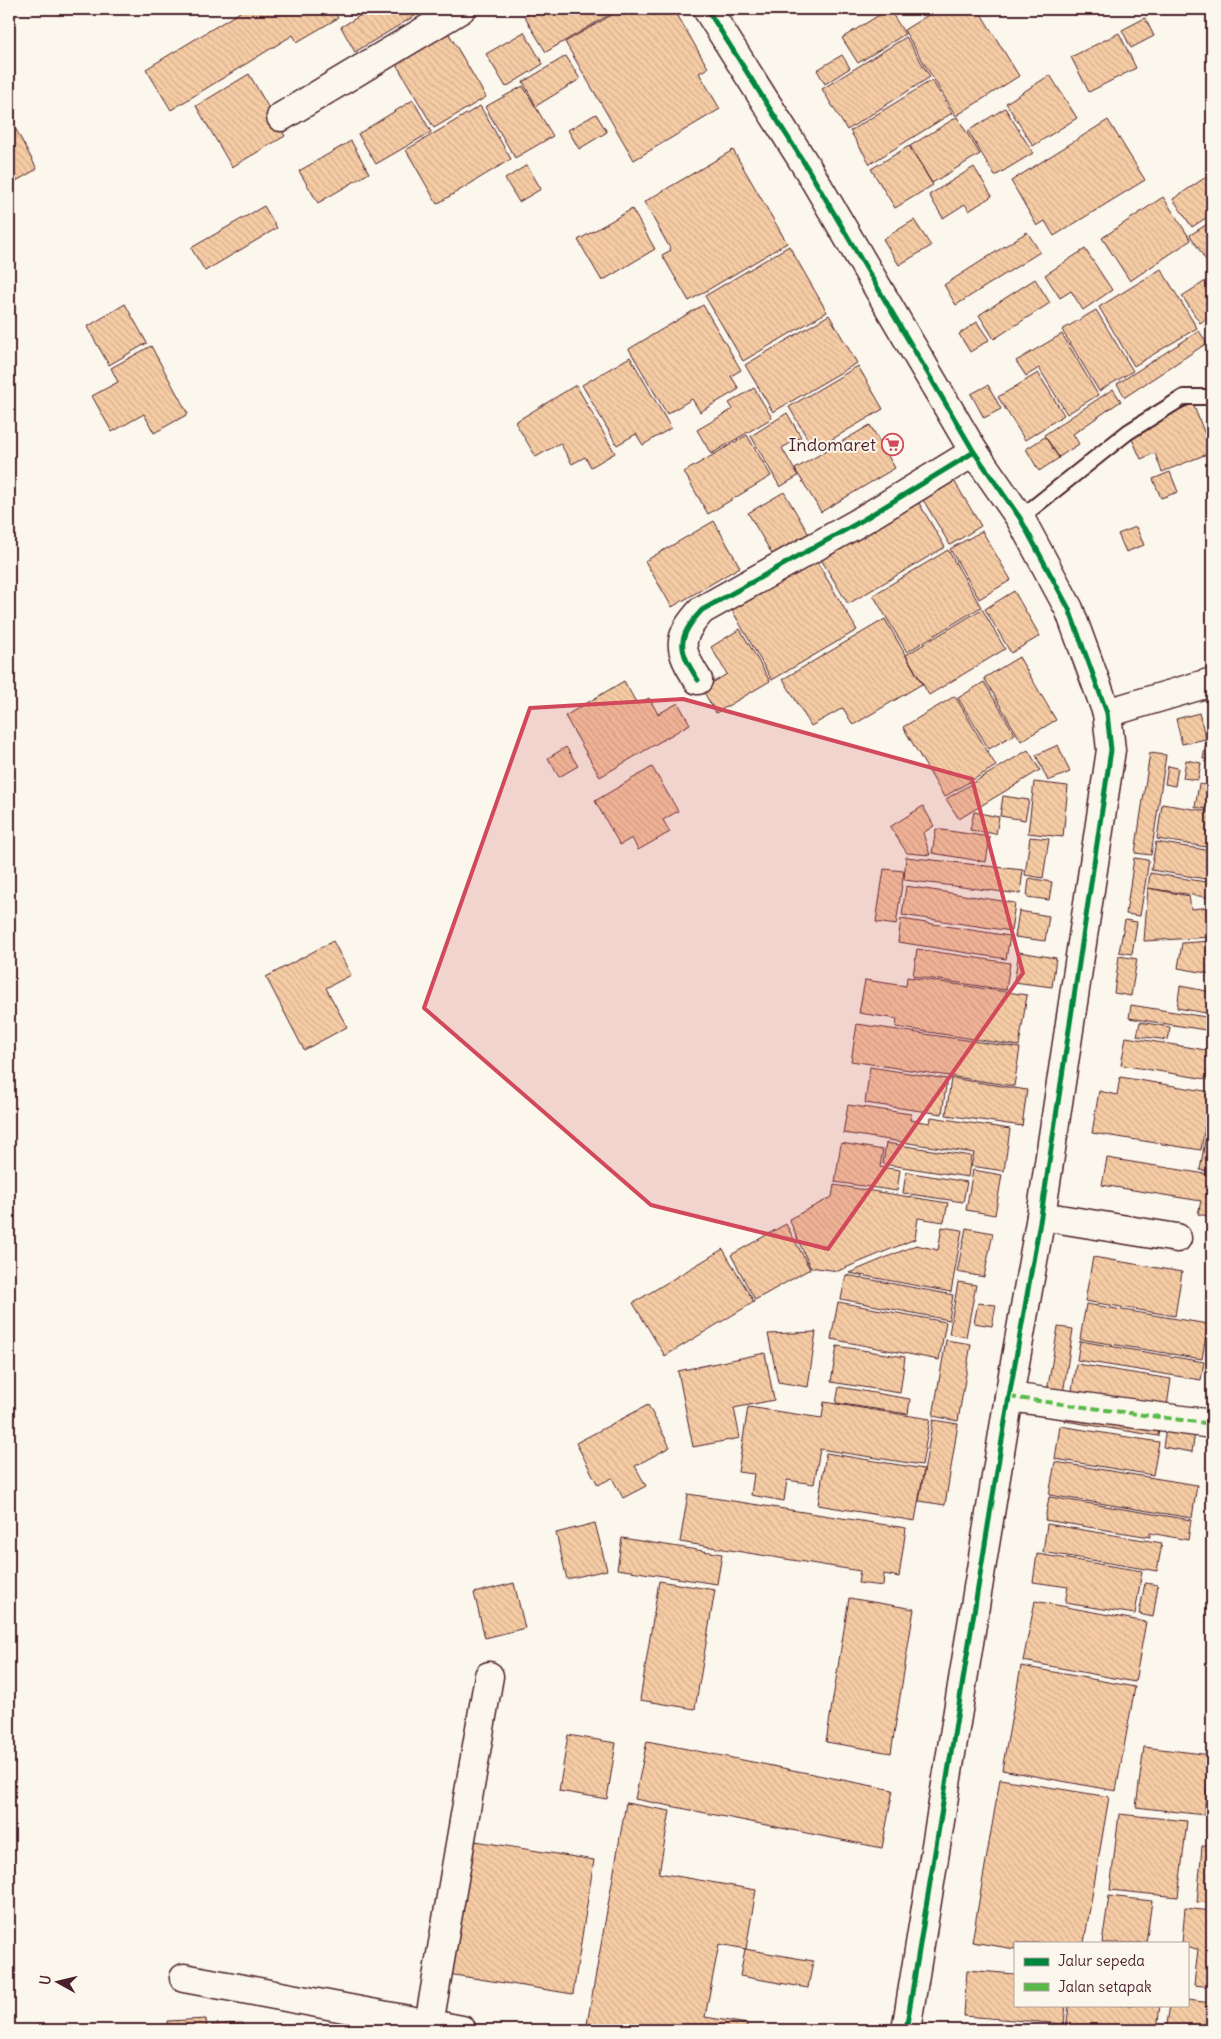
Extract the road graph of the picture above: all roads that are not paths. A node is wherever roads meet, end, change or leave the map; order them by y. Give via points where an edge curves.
1 (461, 9) edge
2 (708, 9) edge
3 (281, 118) dead end
4 (1212, 396) edge
5 (974, 452) junction
6 (1020, 518) junction
7 (698, 680) dead end
8 (1212, 682) edge
9 (1106, 713) junction
10 (1041, 1216) junction
11 (1177, 1238) dead end
12 (1009, 1397) junction
13 (1212, 1424) edge
14 (489, 1676) dead end
15 (184, 1978) dead end
16 (428, 2024) junction
17 (462, 2030) edge
18 (906, 2030) edge

1 - 3 street
2 - 5 street via 808,169
4 - 6 lane via 1184,397 1128,432
5 - 6 street
5 - 7 street via 856,524 702,610 686,627 683,641 684,658
6 - 9 street via 1069,609
8 - 9 street
9 - 10 street via 1111,750
10 - 11 street
10 - 12 street
12 - 13 street
12 - 18 street
14 - 16 street
15 - 16 street
16 - 17 street

